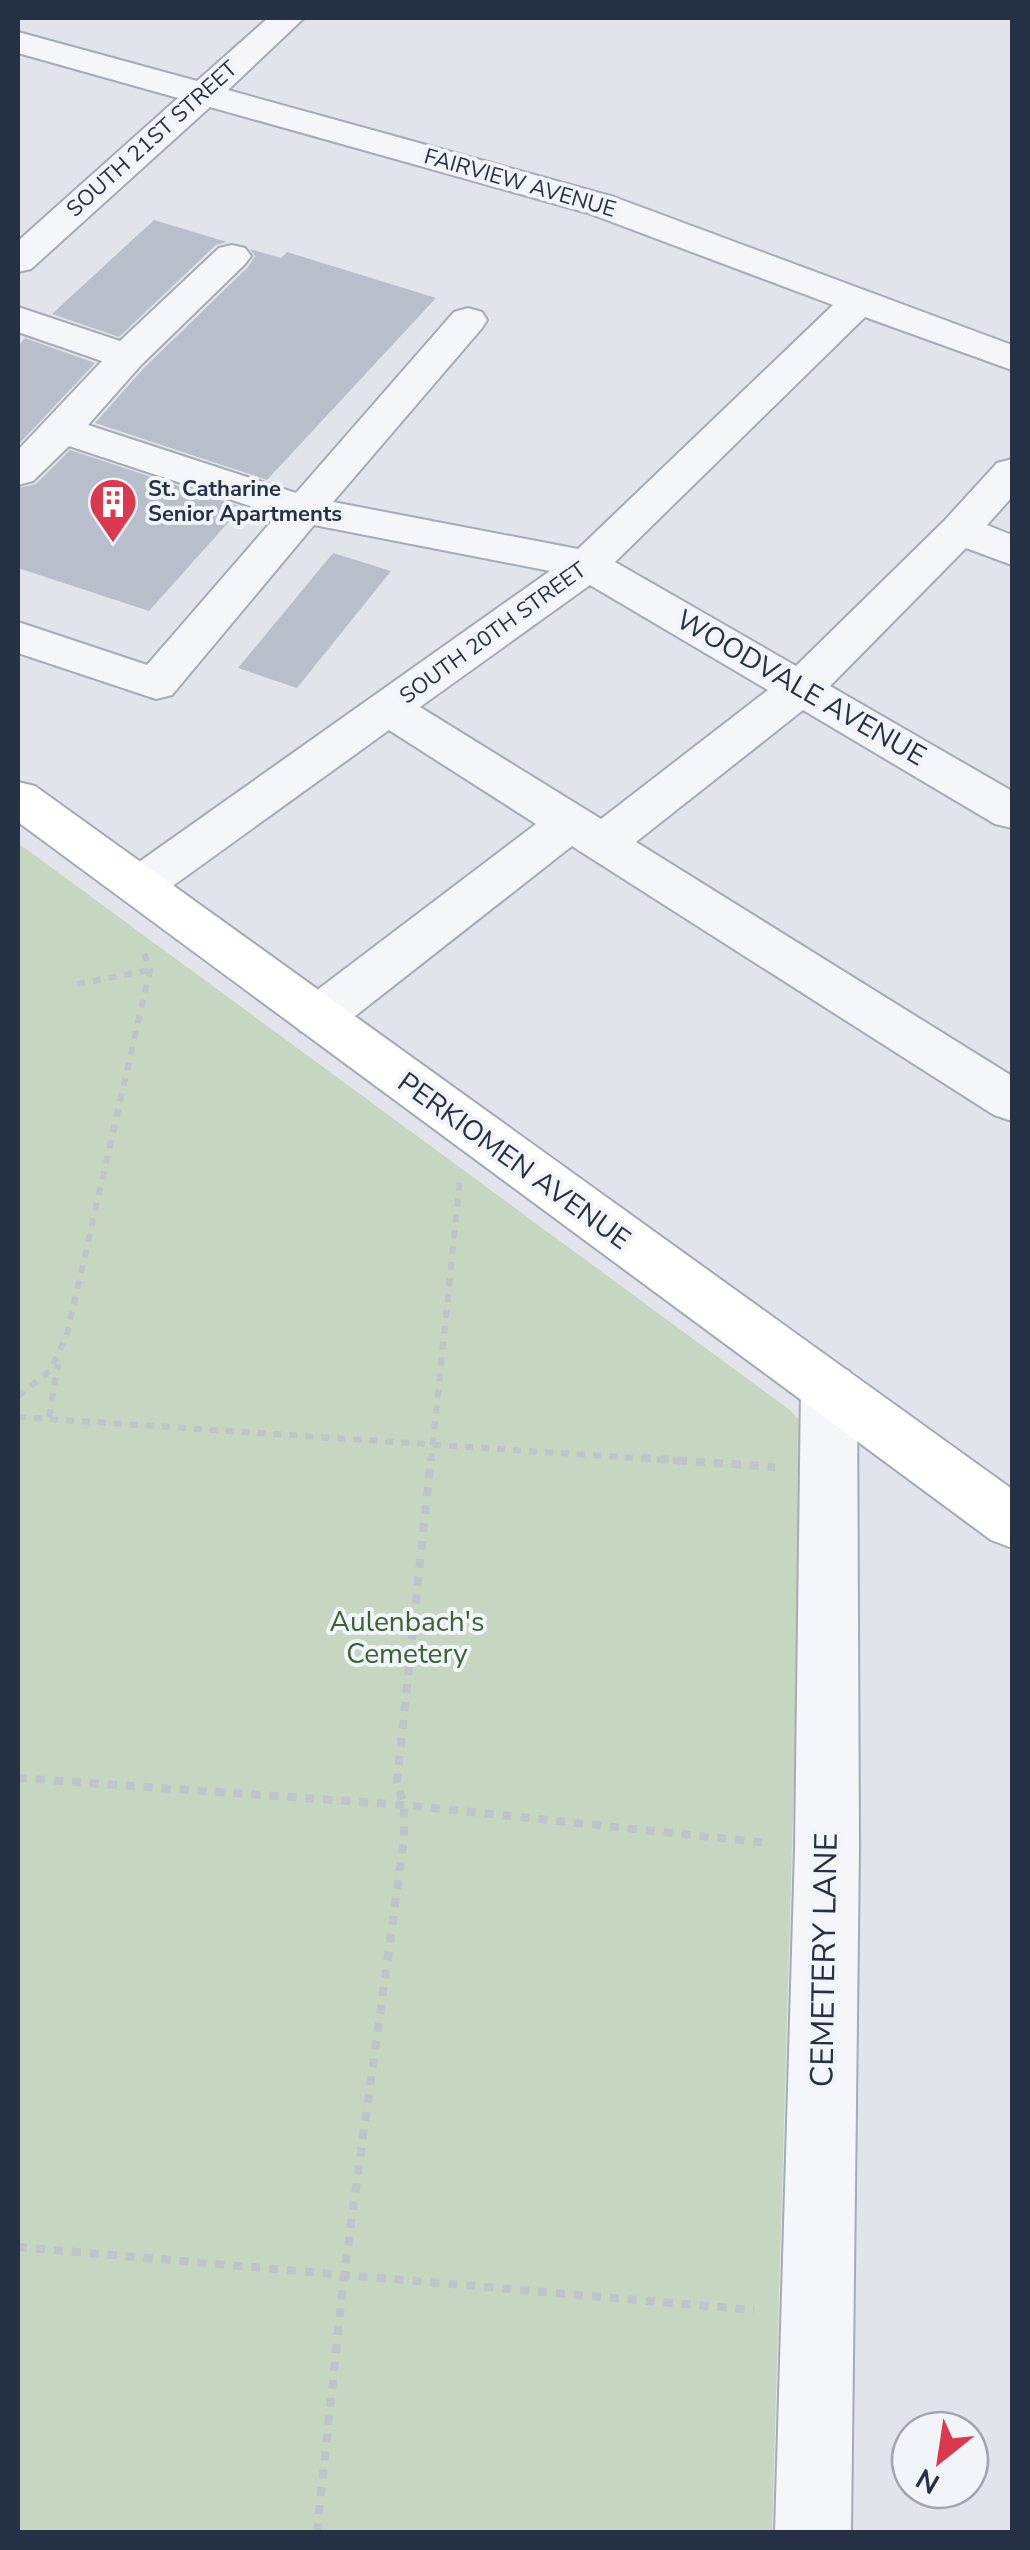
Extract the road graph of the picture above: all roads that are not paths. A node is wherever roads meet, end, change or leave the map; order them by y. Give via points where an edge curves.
1 (287, 18) edge
2 (18, 42) edge
3 (203, 93) junction
4 (232, 256) dead end
5 (18, 261) edge
6 (860, 301) junction
7 (18, 319) edge
8 (468, 320) dead end
9 (127, 357) junction
10 (1012, 358) edge
11 (62, 430) junction
12 (18, 472) edge
13 (1012, 472) edge
14 (306, 510) junction
15 (960, 530) junction
16 (1012, 551) edge
17 (588, 565) junction
18 (18, 637) edge
19 (801, 688) junction
20 (388, 708) junction
21 (18, 798) edge
22 (1012, 812) edge
23 (589, 831) junction
24 (154, 897) junction
25 (318, 1017) junction
26 (1012, 1101) edge
27 (828, 1388) junction
28 (1012, 1522) edge
29 (814, 2532) edge

1 - 3 street, SOUTH 21ST STREET
2 - 3 street, FAIRVIEW AVENUE
3 - 5 street, SOUTH 21ST STREET
3 - 6 street, FAIRVIEW AVENUE via 601,205
4 - 9 street
6 - 10 street, FAIRVIEW AVENUE
6 - 17 street, SOUTH 20TH STREET
7 - 9 street
8 - 14 street
9 - 11 street
11 - 12 street
11 - 14 street, WOODVALE AVENUE
13 - 15 street
14 - 17 street, WOODVALE AVENUE
14 - 18 street via 156,684
15 - 16 street
15 - 19 street
17 - 19 street, WOODVALE AVENUE
17 - 20 street, SOUTH 20TH STREET
19 - 22 street, WOODVALE AVENUE
19 - 23 street
20 - 23 street
20 - 24 street, SOUTH 20TH STREET
21 - 24 main road, PERKIOMEN AVENUE
23 - 25 street
23 - 26 street
24 - 25 main road, PERKIOMEN AVENUE
25 - 27 main road, PERKIOMEN AVENUE
27 - 28 main road, PERKIOMEN AVENUE
27 - 29 street, CEMETERY LANE

